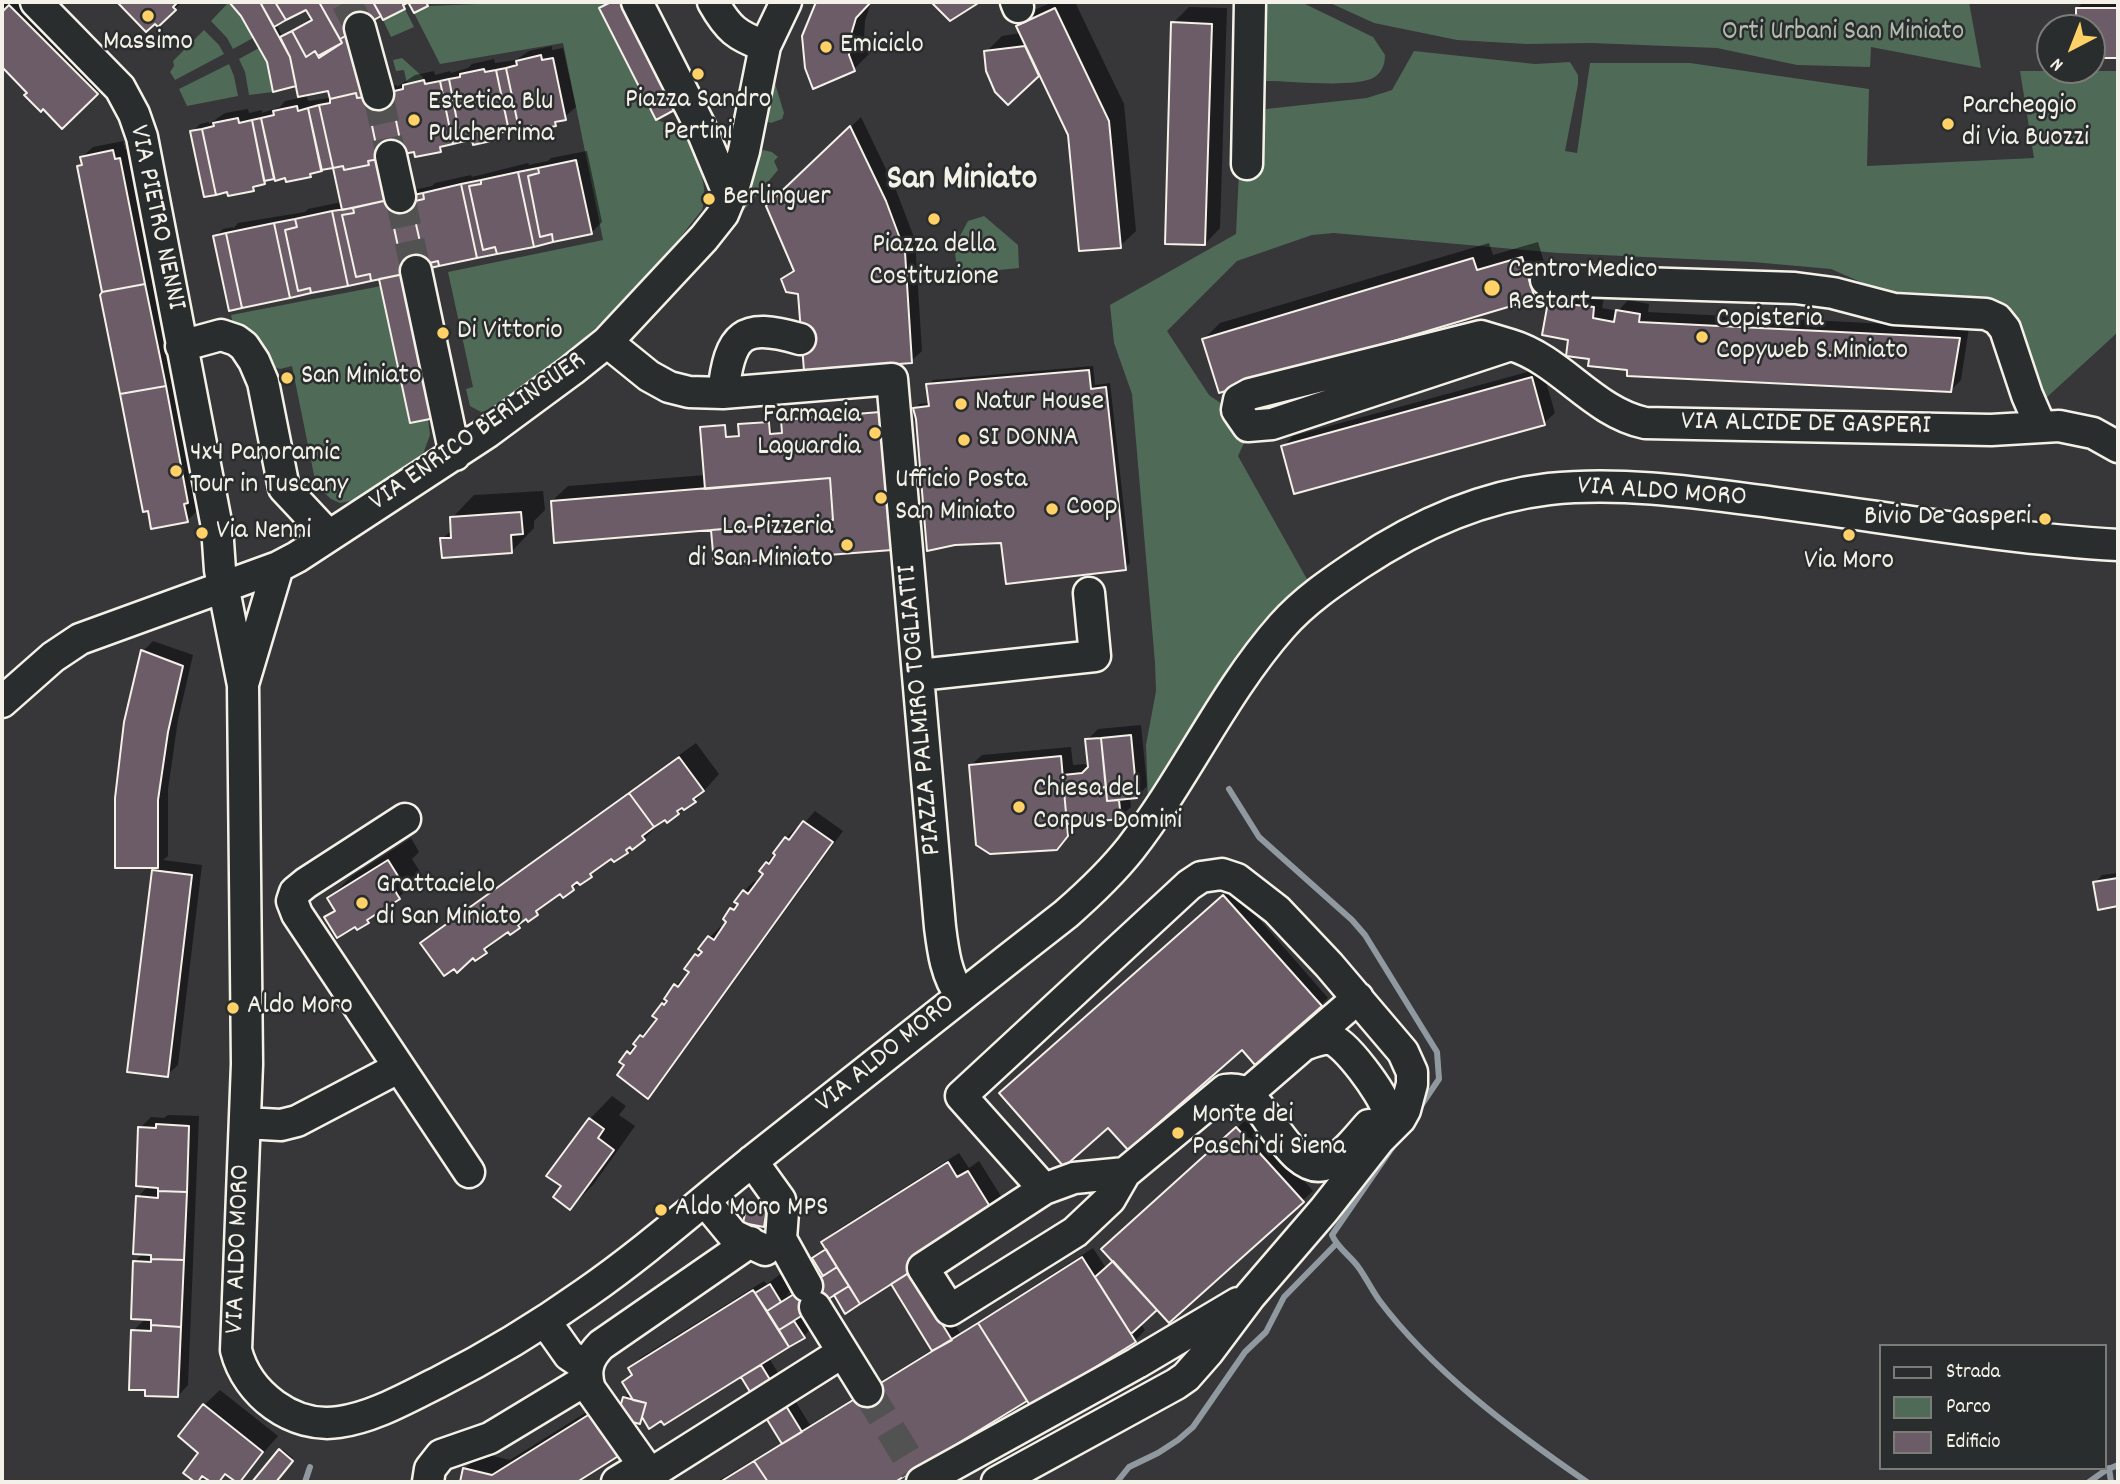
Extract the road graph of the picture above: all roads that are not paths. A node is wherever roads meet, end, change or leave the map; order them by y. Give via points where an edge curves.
1 (36, 2) edge
2 (637, 2) edge
3 (713, 2) edge
4 (786, 2) edge
5 (1250, 2) edge
6 (360, 28) tunnel mouth
7 (765, 46) junction
8 (378, 94) tunnel mouth
9 (699, 126) junction
10 (746, 138) junction
11 (391, 156) tunnel mouth
12 (1247, 164) dead end
13 (400, 197) tunnel mouth
14 (730, 198) junction
15 (416, 271) tunnel mouth
16 (1546, 280) dead end
17 (800, 340) dead end
18 (607, 342) junction
19 (1511, 345) junction
20 (181, 346) junction
21 (723, 393) junction
22 (2040, 425) junction
23 (2118, 447) edge
24 (455, 455) junction
25 (329, 536) junction
26 (2118, 545) edge
27 (278, 567) junction
28 (223, 585) junction
29 (1089, 593) dead end
30 (919, 674) junction
31 (243, 685) junction
32 (2, 702) edge
33 (405, 819) dead end
34 (961, 996) junction
35 (1358, 998) junction
36 (1304, 1045) junction
37 (398, 1068) junction
38 (1412, 1084) junction
39 (1247, 1094) junction
40 (1386, 1107) junction
41 (245, 1123) junction
42 (1379, 1140) junction
43 (752, 1161) junction
44 (469, 1172) dead end
45 (1125, 1173) junction
46 (1044, 1189) junction
47 (705, 1200) junction
48 (750, 1242) junction
49 (806, 1295) junction
50 (1250, 1296) junction
51 (545, 1321) junction
52 (843, 1352) junction
53 (592, 1365) junction
54 (867, 1391) tunnel mouth
55 (638, 1478) edge
56 (921, 1479) edge
57 (428, 1482) edge
58 (997, 1482) edge

1 - 20 street, VIA PIETRO NENNI via 120,88 134,114
2 - 9 street
3 - 7 street via 737,34
4 - 7 street, VIA ENRICO BERLINGUER
5 - 12 street
6 - 8 street
7 - 10 street, VIA ENRICO BERLINGUER
9 - 10 street via 723,137
9 - 14 street
10 - 14 street, VIA ENRICO BERLINGUER
11 - 13 street
14 - 18 street, VIA ENRICO BERLINGUER via 705,238
15 - 24 street
16 - 22 street via 1795,288 1895,309 1992,316 2005,329
17 - 21 street via 769,331 745,336 731,354
18 - 21 street via 660,383 689,392
18 - 24 street, VIA ENRICO BERLINGUER
19 - 19 street, VIA ALCIDE DE GASPERI via 1471,337 1250,394 1239,400 1237,410 1248,426 1272,424
19 - 22 street, VIA ALCIDE DE GASPERI via 1538,357 1621,415 1645,422 1991,429
20 - 25 street, VIA PIETRO NENNI via 221,335 244,346 263,382 284,488
20 - 28 street, VIA PIETRO NENNI via 217,527
21 - 30 street, PIAZZA PALMIRO TOGLIATTI via 892,379
22 - 23 street, VIA ALCIDE DE GASPERI via 2076,428
24 - 25 street, VIA ENRICO BERLINGUER
25 - 27 street, VIA ENRICO BERLINGUER
26 - 34 street, VIA ALDO MORO via 1623,486 1538,491 1443,518 1350,570 1282,626 1119,863 1066,914
27 - 28 street, VIA ENRICO BERLINGUER
27 - 31 street, VIA ALDO MORO
28 - 31 street, VIA ALDO MORO
28 - 32 street, VIA ENRICO BERLINGUER via 80,639 52,657
29 - 30 street via 1096,656
30 - 34 street, PIAZZA PALMIRO TOGLIATTI via 940,927 949,974
31 - 41 street, VIA ALDO MORO
33 - 37 street via 306,883 292,901
34 - 43 street, VIA ALDO MORO
35 - 36 street
35 - 38 street via 1409,1062
35 - 46 street via 1253,889 1222,874 1201,877 961,1096
36 - 39 street
36 - 40 street via 1334,1039
37 - 41 street via 297,1121
37 - 44 street
38 - 40 street
38 - 42 street via 1400,1119
39 - 40 street via 1310,1166 1338,1157
39 - 45 street via 1221,1092
40 - 42 street
41 - 51 street, VIA ALDO MORO via 235,1340 244,1372 270,1402 314,1422 354,1419 447,1377
42 - 50 street
43 - 47 street, VIA ALDO MORO
43 - 49 street via 780,1200 781,1239
45 - 46 street via 1074,1178
45 - 46 street via 1110,1199 1075,1232 950,1310 923,1268
47 - 48 street via 733,1235
47 - 51 street, VIA ALDO MORO
48 - 49 street via 767,1251
48 - 53 street
49 - 52 street
50 - 56 street via 1125,1370
50 - 58 street via 1186,1377
51 - 53 street via 569,1355
52 - 54 street
52 - 55 street
53 - 55 street via 595,1397
53 - 57 street via 576,1386 490,1438 441,1455 430,1469

